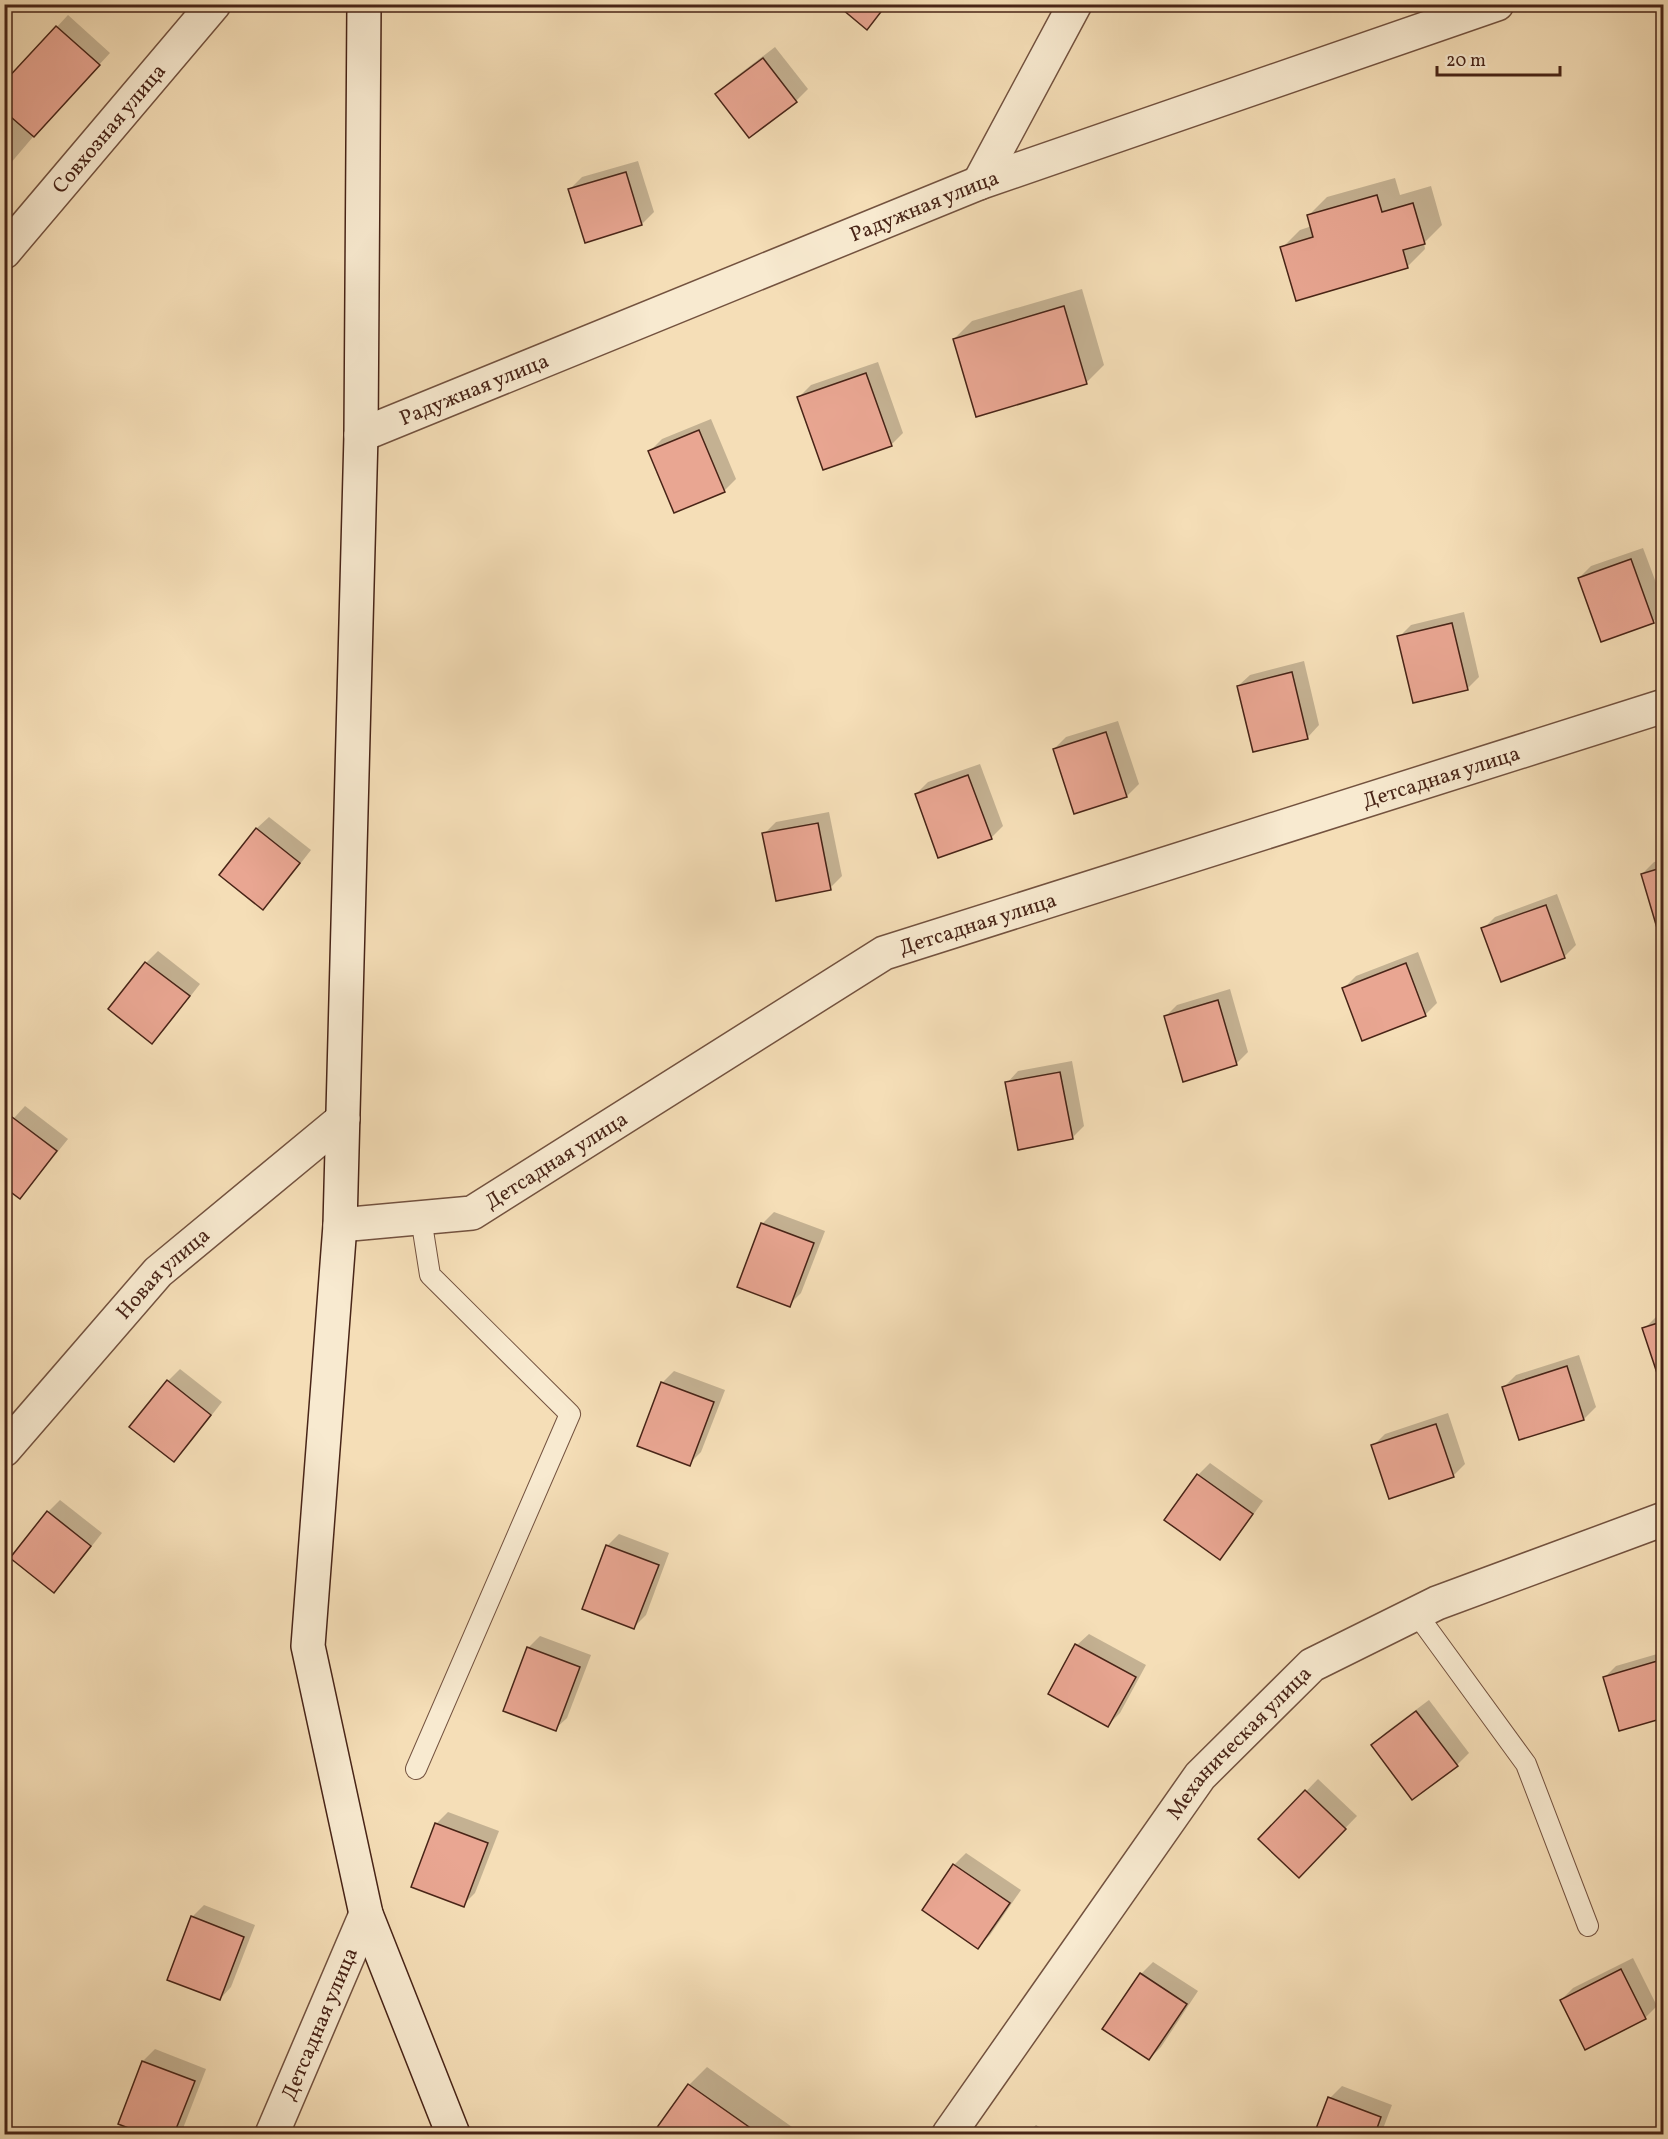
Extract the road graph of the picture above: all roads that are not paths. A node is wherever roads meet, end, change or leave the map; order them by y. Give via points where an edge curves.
1 (214, 4) edge
2 (364, 4) edge
3 (1075, 4) edge
4 (1497, 4) edge
5 (980, 183) junction
6 (4, 252) edge
7 (361, 435) junction
8 (1664, 706) edge
9 (343, 1119) junction
10 (421, 1218) junction
11 (340, 1225) junction
12 (4, 1450) edge
13 (1664, 1519) edge
14 (1416, 1613) junction
15 (416, 1769) dead end
16 (366, 1914) junction
17 (1588, 1926) dead end
18 (272, 2134) edge
19 (453, 2134) edge
20 (949, 2134) edge

1 - 6 street, Совхозная улица
2 - 7 street
3 - 5 street
4 - 5 street, Радужная улица
5 - 7 street, Радужная улица
7 - 9 street
8 - 10 street, Детсадная улица via 884,953 472,1213
9 - 11 street
9 - 12 street, Новая улица via 158,1272
10 - 11 street, Детсадная улица
10 - 15 lane via 430,1275 570,1413
11 - 16 street via 308,1646
13 - 14 street, Механическая улица
14 - 17 lane via 1526,1764
14 - 20 street, Механическая улица via 1312,1665 1200,1776
16 - 18 street, Детсадная улица
16 - 19 street

